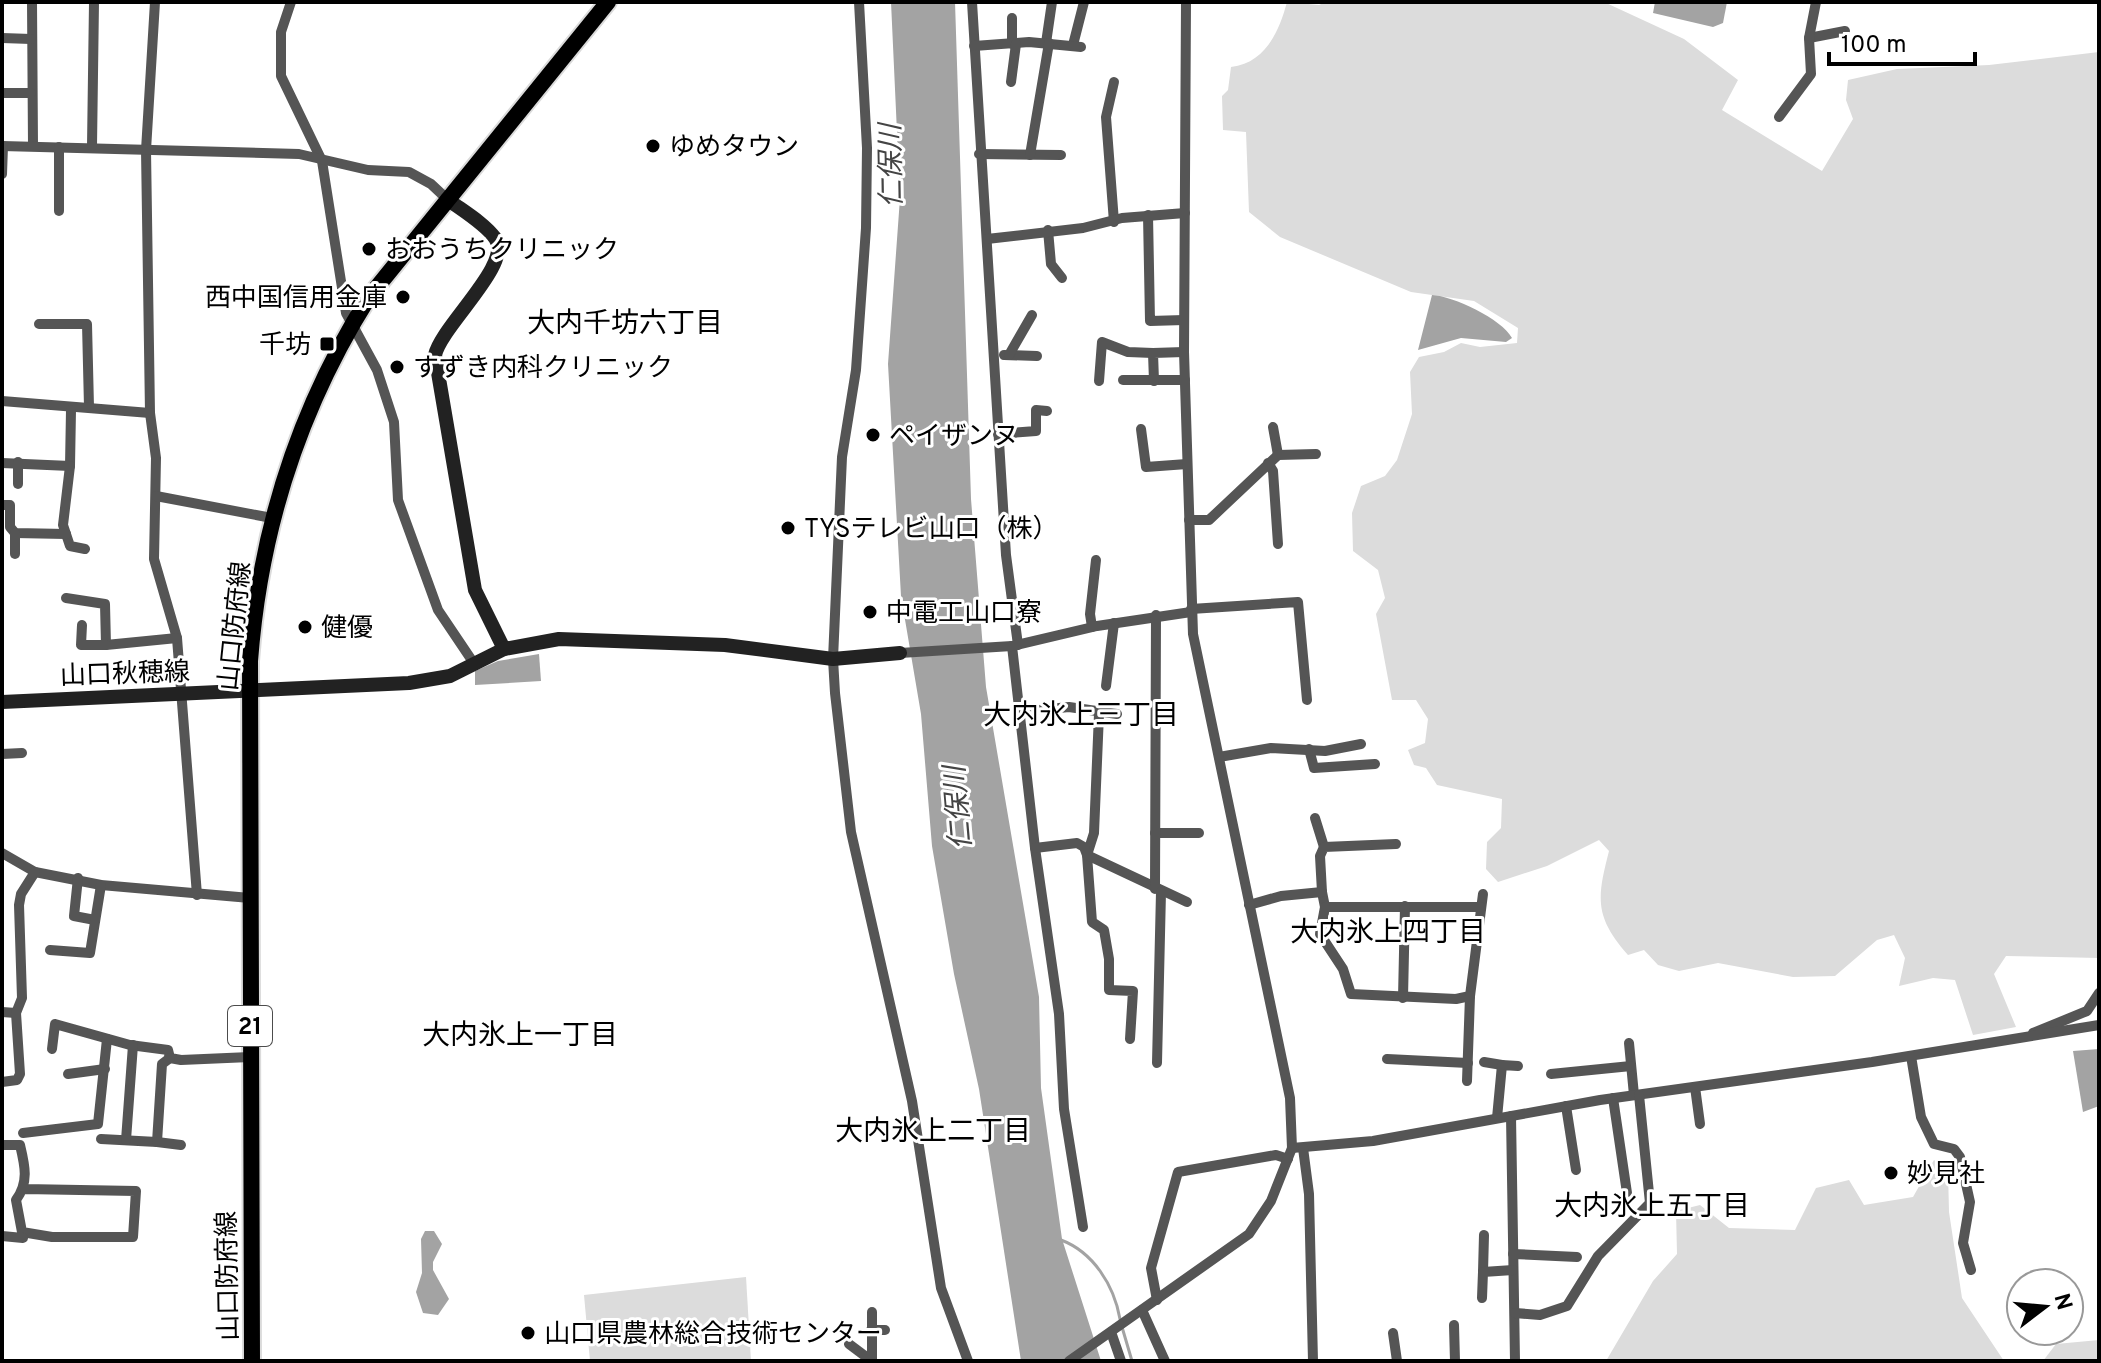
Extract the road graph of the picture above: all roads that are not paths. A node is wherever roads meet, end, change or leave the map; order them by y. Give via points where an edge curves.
1 (32, 2) edge
2 (94, 2) edge
3 (155, 2) edge
4 (291, 2) edge
5 (608, 2) edge
6 (859, 2) edge
7 (972, 2) edge
8 (1052, 2) edge
9 (1084, 2) edge
10 (1186, 2) edge
11 (1816, 2) edge
12 (1012, 18) dead end
13 (1845, 31) dead end
14 (2, 38) edge
15 (1809, 38) junction
16 (31, 39) junction
17 (1047, 43) junction
18 (1014, 44) junction
19 (974, 46) junction
20 (1011, 82) dead end
21 (1114, 82) dead end
22 (2, 93) edge
23 (31, 93) junction
24 (1779, 117) dead end
25 (2, 146) edge
26 (33, 146) junction
27 (92, 146) junction
28 (59, 147) junction
29 (146, 150) junction
30 (979, 154) junction
31 (1030, 155) junction
32 (1061, 155) dead end
33 (322, 161) junction
34 (2, 174) edge
35 (447, 199) junction
36 (59, 211) dead end
37 (1185, 213) junction
38 (1148, 215) junction
39 (1114, 222) junction
40 (1048, 230) junction
41 (987, 239) junction
42 (1062, 278) dead end
43 (1032, 315) dead end
44 (1184, 320) junction
45 (39, 324) dead end
46 (352, 325) junction
47 (1184, 352) junction
48 (1153, 353) junction
49 (994, 355) junction
50 (1009, 355) junction
51 (1037, 356) dead end
52 (1123, 380) dead end
53 (1185, 380) junction
54 (1099, 381) dead end
55 (1154, 381) junction
56 (2, 401) edge
57 (89, 407) junction
58 (71, 410) junction
59 (1047, 411) dead end
60 (150, 413) junction
61 (1273, 427) dead end
62 (1141, 429) dead end
63 (998, 434) junction
64 (1316, 454) dead end
65 (1278, 455) junction
66 (18, 462) junction
67 (2, 463) edge
68 (1268, 463) junction
69 (1187, 464) junction
70 (70, 466) junction
71 (18, 484) dead end
72 (156, 496) junction
73 (2, 505) edge
74 (272, 518) junction
75 (1189, 520) junction
76 (15, 533) junction
77 (66, 534) junction
78 (1278, 544) dead end
79 (85, 549) dead end
80 (15, 554) dead end
81 (1096, 560) dead end
82 (66, 598) dead end
83 (1191, 610) junction
84 (1156, 615) junction
85 (1114, 623) junction
86 (82, 625) dead end
87 (1092, 627) junction
88 (177, 638) junction
89 (106, 645) junction
90 (1012, 646) junction
91 (504, 649) junction
92 (900, 653) joint
93 (833, 659) junction
94 (473, 662) junction
95 (1106, 686) dead end
96 (250, 691) junction
97 (183, 694) junction
98 (1307, 700) dead end
99 (2, 702) edge
100 (1019, 712) junction
101 (1099, 714) junction
102 (1117, 714) dead end
103 (1361, 744) dead end
104 (1309, 749) junction
105 (22, 753) dead end
106 (2, 754) edge
107 (1219, 757) junction
108 (1375, 764) dead end
109 (1315, 818) dead end
110 (1155, 833) junction
111 (1199, 833) dead end
112 (1396, 844) dead end
113 (1324, 847) junction
114 (1035, 848) junction
115 (2, 853) edge
116 (1087, 855) junction
117 (35, 872) junction
118 (78, 878) junction
119 (101, 885) junction
120 (1158, 890) junction
121 (1322, 892) junction
122 (1483, 894) dead end
123 (197, 895) junction
124 (250, 898) junction
125 (1187, 902) dead end
126 (1249, 905) junction
127 (1405, 906) junction
128 (1325, 907) junction
129 (1481, 907) junction
130 (95, 920) junction
131 (50, 950) dead end
132 (2099, 993) edge
133 (1470, 996) junction
134 (1403, 998) junction
135 (2, 1012) edge
136 (16, 1013) junction
137 (2099, 1025) edge
138 (2029, 1036) junction
139 (107, 1039) junction
140 (1130, 1039) dead end
141 (1629, 1043) dead end
142 (133, 1045) junction
143 (52, 1049) dead end
144 (1911, 1056) junction
145 (250, 1057) junction
146 (170, 1058) junction
147 (1387, 1059) dead end
148 (1484, 1062) dead end
149 (1157, 1063) dead end
150 (1468, 1063) junction
151 (1502, 1065) junction
152 (1518, 1066) dead end
153 (1631, 1066) junction
154 (105, 1069) junction
155 (68, 1074) dead end
156 (1551, 1074) dead end
157 (1467, 1081) dead end
158 (2, 1082) edge
159 (1695, 1087) junction
160 (1636, 1095) junction
161 (1613, 1098) junction
162 (1566, 1106) junction
163 (1511, 1116) junction
164 (1497, 1118) junction
165 (1700, 1124) dead end
166 (23, 1133) dead end
167 (101, 1139) dead end
168 (126, 1140) junction
169 (157, 1142) junction
170 (2, 1145) edge
171 (181, 1145) dead end
172 (1297, 1148) junction
173 (1288, 1159) junction
174 (1576, 1170) dead end
175 (24, 1189) junction
176 (1627, 1193) dead end
177 (16, 1200) junction
178 (2, 1201) edge
179 (1083, 1227) dead end
180 (1484, 1235) dead end
181 (2, 1236) edge
182 (23, 1238) dead end
183 (1513, 1254) junction
184 (1577, 1257) dead end
185 (1513, 1270) junction
186 (1971, 1270) dead end
187 (1483, 1272) junction
188 (1482, 1298) dead end
189 (1157, 1300) junction
190 (1142, 1310) junction
191 (872, 1312) dead end
192 (1515, 1313) junction
193 (1454, 1325) dead end
194 (871, 1330) junction
195 (885, 1330) dead end
196 (1393, 1333) dead end
197 (1106, 1336) junction
198 (849, 1344) dead end
199 (870, 1360) edge
200 (252, 1361) edge
201 (968, 1361) edge
202 (1069, 1361) edge
203 (1121, 1361) edge
204 (1165, 1361) edge
205 (1313, 1361) edge
206 (1397, 1361) edge
207 (1455, 1361) edge
208 (1515, 1361) edge

1 - 16 street
2 - 27 street
3 - 29 street
4 - 33 street via 281,32 281,76
5 - 35 main road, 山口防府線 / 21
6 - 93 street via 866,228 856,370 842,457
7 - 19 street
8 - 17 street
9 - 17 street via 1077,46
10 - 37 street
11 - 15 street
12 - 18 street
13 - 15 street
14 - 16 street
15 - 24 street via 1811,74
16 - 23 street
17 - 18 street
17 - 31 street
18 - 19 street
18 - 20 street
19 - 30 street
21 - 39 street via 1106,117
22 - 23 street
23 - 26 street
25 - 26 street
25 - 34 street
26 - 28 street
27 - 28 street
27 - 29 street
28 - 36 street
29 - 33 street via 278,152
29 - 60 street
30 - 31 street
30 - 41 street
31 - 32 street
33 - 35 street via 409,172
33 - 46 street via 342,299
35 - 46 main road, 山口防府線 / 21 via 385,274
35 - 91 street via 495,237 500,250 490,274 442,334 435,355 475,590
37 - 38 street
37 - 44 street
38 - 39 street
38 - 44 street via 1150,321
39 - 40 street
40 - 41 street
40 - 42 street via 1051,264
41 - 49 street
43 - 50 street
44 - 47 street
45 - 57 street via 87,324
46 - 74 main road, 山口防府線 / 21 via 305,420
46 - 94 street via 377,370 394,422 398,500 438,610
47 - 48 street
47 - 53 street
48 - 54 street via 1128,352 1102,342
48 - 55 street
49 - 50 street
49 - 63 street
50 - 51 street
52 - 55 street
53 - 55 street
53 - 69 street
56 - 58 street
57 - 58 street
57 - 60 street
58 - 70 street
59 - 63 street via 1036,410 1036,431
60 - 72 street
61 - 65 street
62 - 69 street via 1146,467
63 - 90 street
64 - 65 street
65 - 68 street
66 - 67 street
66 - 70 street
66 - 71 street
68 - 75 street via 1209,520
68 - 78 street
69 - 75 street
70 - 77 street
72 - 74 street
72 - 88 street via 154,559
73 - 76 street via 10,505
74 - 96 main road, 山口防府線 / 21 via 255,611
75 - 83 street
76 - 77 street
76 - 80 street
77 - 79 street via 70,546
81 - 87 street
82 - 89 street via 105,604
83 - 84 street
83 - 98 street via 1298,602
83 - 107 street via 1197,663
84 - 85 street
84 - 110 street
85 - 87 street
85 - 95 street
86 - 89 street via 81,645
87 - 90 street
88 - 89 street
88 - 97 street
90 - 92 street
90 - 100 street
91 - 93 street, 山口秋穂線 via 596,639 725,645
91 - 94 street, 山口秋穂線
92 - 93 street, 山口秋穂線
93 - 201 street via 851,832 912,1101 941,1288
94 - 96 street, 山口秋穂線 via 450,676 409,683
96 - 97 street, 山口秋穂線
96 - 124 main road, 山口防府線 / 21
97 - 99 street, 山口秋穂線
97 - 123 street
100 - 101 street via 1069,707
100 - 114 street
101 - 102 street
101 - 116 street via 1094,833
103 - 104 street
104 - 107 street via 1271,748
104 - 108 street via 1314,768
105 - 106 street
107 - 126 street
109 - 113 street
110 - 111 street
110 - 120 street
112 - 113 street
113 - 121 street
114 - 116 street via 1077,843
114 - 179 street via 1059,1014 1064,1109
115 - 117 street
116 - 120 street
116 - 140 street via 1092,922 1104,930 1109,990 1133,991
117 - 118 street
117 - 136 street via 19,905 22,998
118 - 119 street
118 - 130 street via 74,916
119 - 123 street
119 - 130 street
120 - 125 street
120 - 149 street
121 - 126 street
121 - 128 street
122 - 129 street
123 - 124 street
124 - 145 main road, 山口防府線 / 21
126 - 172 street
127 - 128 street
127 - 129 street
127 - 134 street
128 - 134 street via 1320,934 1343,969 1351,994
129 - 133 street
130 - 131 street via 90,953
132 - 138 street via 2087,1011
133 - 134 street
133 - 150 street
135 - 136 street
136 - 158 street via 20,1074 17,1080
137 - 138 street
138 - 144 street
139 - 142 street
139 - 143 street via 55,1024
139 - 154 street
141 - 153 street
142 - 146 street via 168,1050
142 - 168 street
144 - 159 street
144 - 186 street via 1921,1117 1934,1144 1954,1149 1960,1157 1970,1202 1963,1243
145 - 146 street
145 - 200 main road, 山口防府線 / 21
146 - 169 street via 162,1064
147 - 150 street
148 - 151 street
150 - 157 street
151 - 152 street
151 - 164 street
153 - 156 street
153 - 160 street
154 - 155 street
154 - 166 street via 98,1124
159 - 160 street
159 - 165 street
160 - 161 street
160 - 192 street via 1650,1203 1598,1256 1567,1306 1540,1315
161 - 162 street
161 - 176 street via 1624,1145 1620,1174
162 - 163 street
162 - 174 street
163 - 164 street
163 - 183 street
164 - 172 street via 1373,1141
167 - 168 street
168 - 169 street
169 - 171 street
170 - 175 street via 20,1145
172 - 173 street
172 - 205 street via 1312,1256
173 - 189 street via 1271,1201 1249,1234
173 - 189 street via 1276,1155 1178,1172 1151,1268
175 - 177 street
175 - 177 street via 136,1191 133,1237 22,1232
177 - 178 street
180 - 187 street
181 - 182 street
183 - 184 street
183 - 185 street
185 - 187 street
185 - 192 street
187 - 188 street
189 - 190 street
190 - 197 street
190 - 204 street
191 - 194 street
192 - 208 street
193 - 207 street
194 - 195 street
194 - 199 street
196 - 206 street
197 - 202 street
197 - 203 street
198 - 199 street

